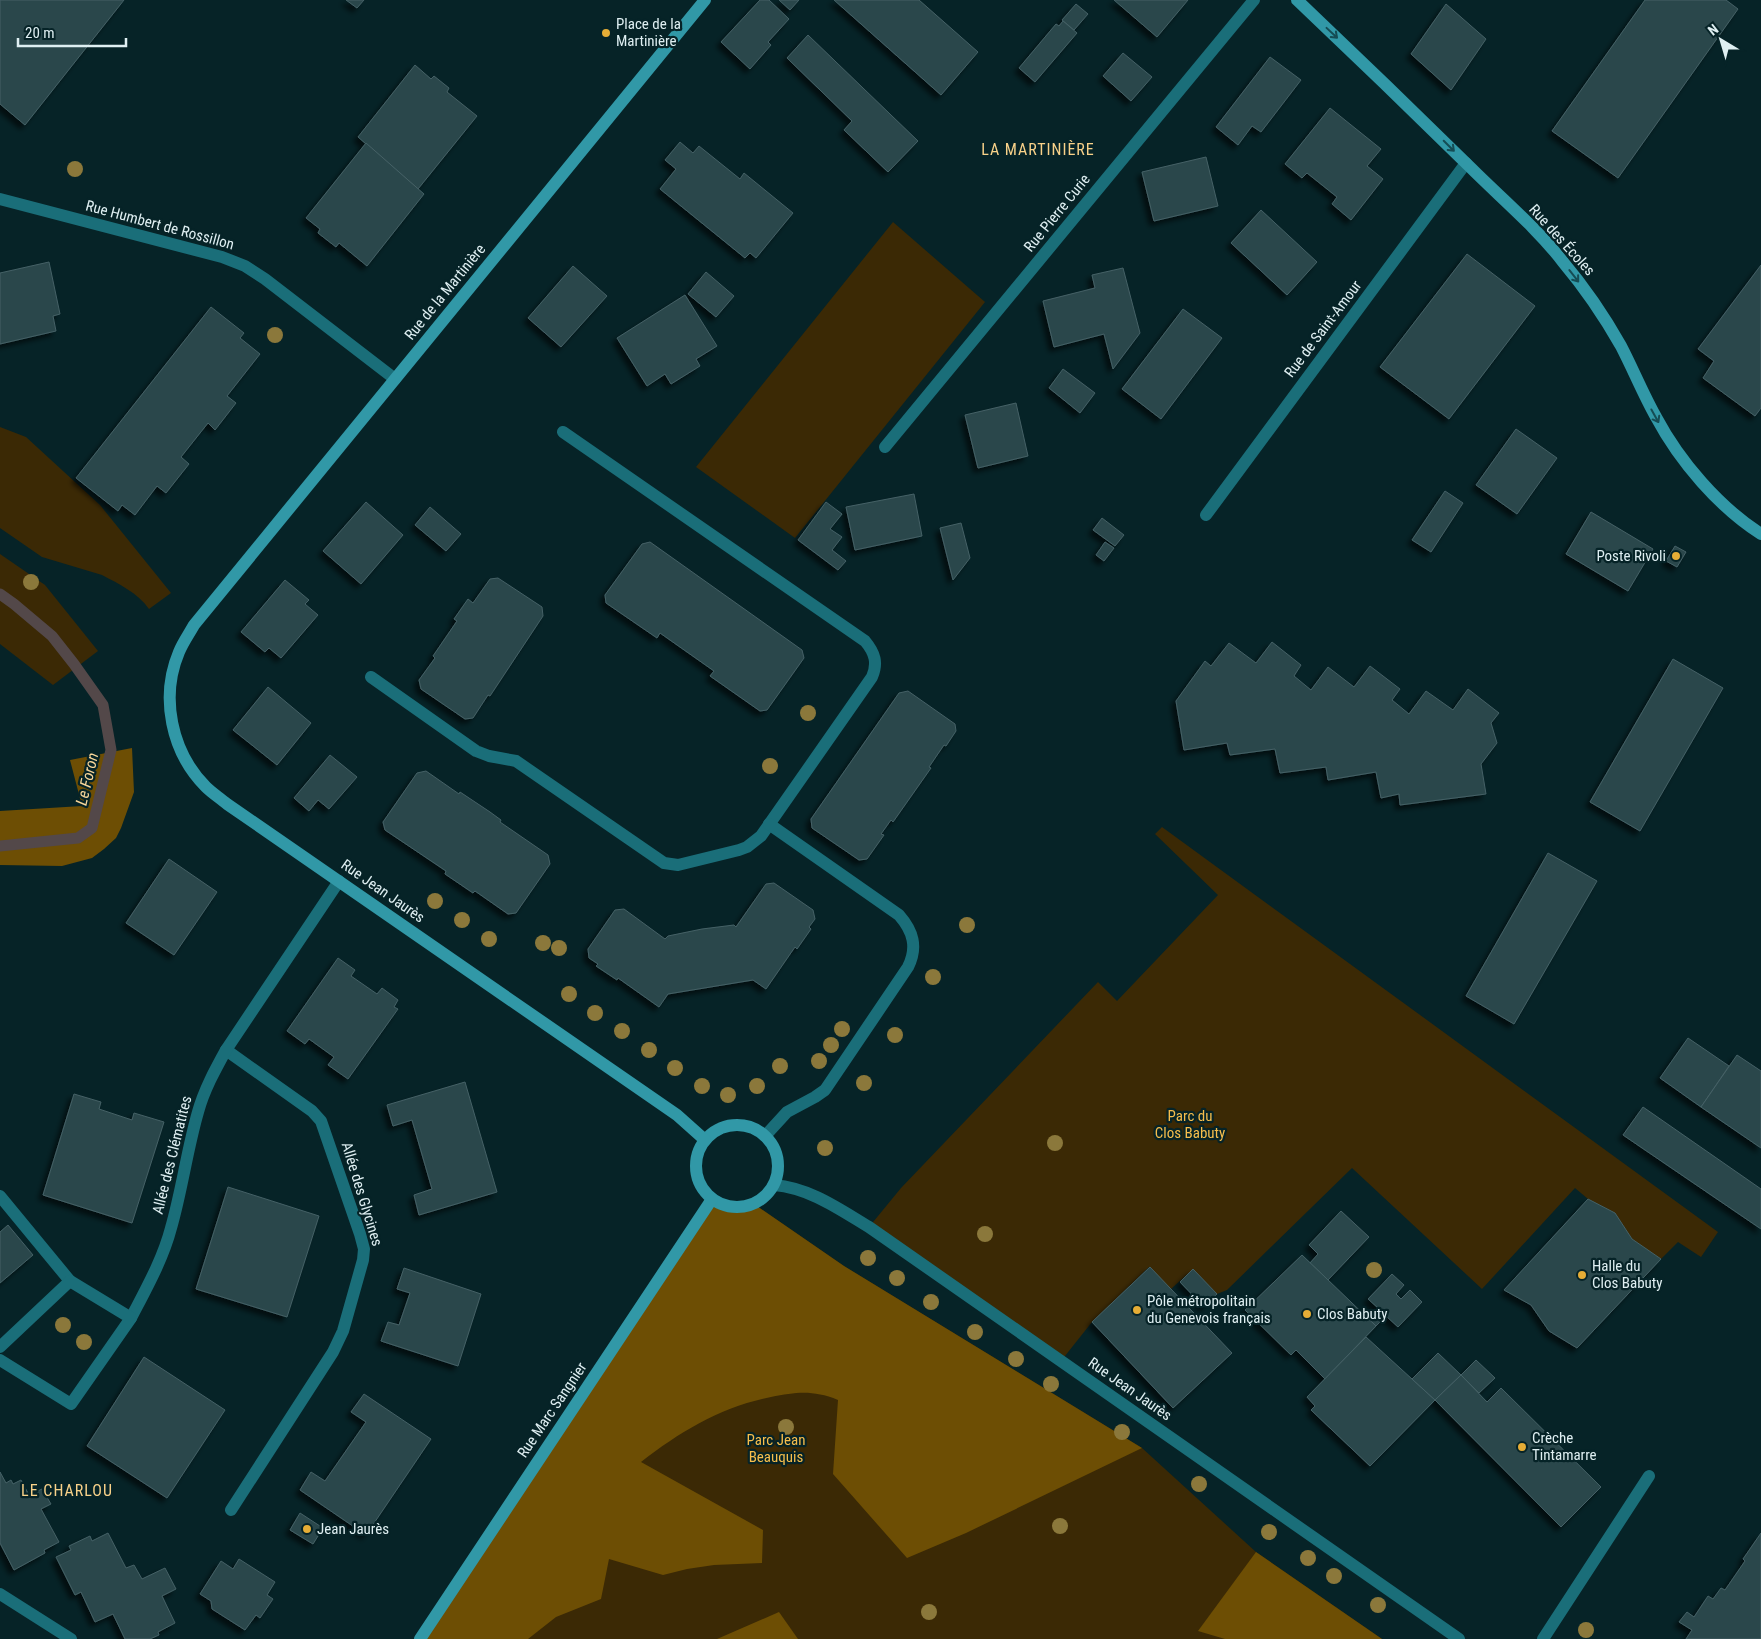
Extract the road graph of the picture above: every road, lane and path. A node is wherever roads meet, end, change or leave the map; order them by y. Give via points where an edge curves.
1 (705, 0) edge
2 (1254, 0) edge
3 (1297, 0) edge
4 (1466, 163) junction
5 (0, 199) edge
6 (395, 379) junction
7 (564, 432) dead end
8 (885, 447) dead end
9 (1206, 515) dead end
10 (1761, 534) edge
11 (210, 605) joint
12 (371, 676) dead end
13 (769, 824) junction
14 (339, 881) junction
15 (226, 1050) junction
16 (765, 1136) junction
17 (705, 1140) junction
18 (774, 1185) junction
19 (0, 1196) edge
20 (712, 1199) junction
21 (70, 1280) junction
22 (131, 1318) junction
23 (0, 1346) edge
24 (0, 1360) edge
25 (1649, 1476) dead end
26 (231, 1510) dead end
27 (0, 1594) edge
28 (71, 1639) edge
29 (420, 1639) edge
30 (1460, 1639) edge
31 (1543, 1639) edge

1 - 6 street, Rue de la Martinière
2 - 8 street, Rue Pierre Curie
3 -> 4 street, Rue des Écoles
4 - 9 street, Rue de Saint-Amour
4 -> 10 street, Rue des Écoles via 1562,260 1620,345 1665,433 1689,467 1717,498
5 - 6 street, Rue Humbert de Rossillon via 222,257 245,266
6 - 11 street, Rue de la Martinière
7 - 13 street via 871,647 876,662 872,677
11 - 14 street, Rue Jean Jaurès via 185,640 171,684 171,720 180,749 207,787 227,804
12 - 13 street via 476,751 516,761 664,863 678,865 739,850 761,836
13 - 16 street via 899,914 910,928 914,951 908,967 824,1090 787,1112
14 - 15 street, Allée des Clématites
14 - 17 street, Rue Jean Jaurès via 677,1115
15 - 22 street, Allée des Clématites via 211,1077 198,1112 171,1228
15 - 26 street, Allée des Glycines via 312,1111 321,1121 364,1249 337,1346
16 - 17 street via 750,1127 734,1125 718,1130
16 - 18 street via 774,1147 778,1161
17 - 20 street via 695,1166 700,1185
18 - 20 street via 762,1199 744,1207 725,1206
18 - 30 street, Rue Jean Jaurès via 800,1190 827,1201 869,1227
19 - 21 street
20 - 29 street, Rue Marc Sangnier
21 - 22 street
21 - 23 street
22 - 24 street, Allée des Clématites via 71,1404
25 - 31 street
27 - 28 street

